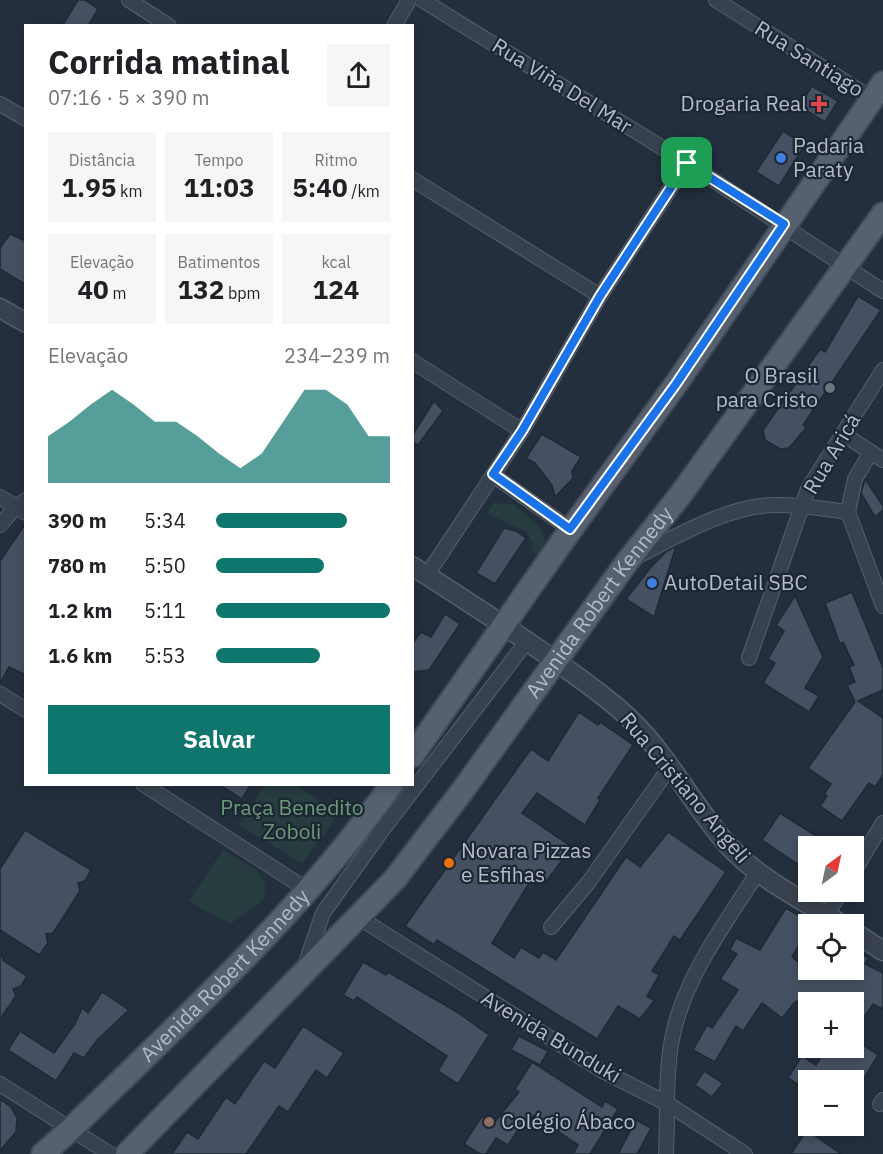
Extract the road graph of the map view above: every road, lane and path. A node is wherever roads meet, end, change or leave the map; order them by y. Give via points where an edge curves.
1 (129, 0) edge
2 (409, 0) edge
3 (422, 0) edge
4 (716, 0) edge
5 (167, 24) edge
6 (394, 24) edge
7 (877, 91) edge
8 (0, 104) edge
9 (24, 118) edge
10 (687, 163) junction
11 (414, 180) edge
12 (883, 214) edge
13 (784, 224) junction
14 (844, 265) junction
15 (883, 291) edge
16 (600, 296) junction
17 (0, 308) edge
18 (24, 322) edge
19 (414, 362) edge
20 (883, 370) edge
21 (522, 431) junction
22 (843, 434) junction
23 (871, 452) junction
24 (883, 460) edge
25 (493, 474) junction
26 (0, 497) edge
27 (22, 507) edge
28 (801, 507) junction
29 (848, 512) junction
30 (0, 525) edge
31 (570, 529) junction
32 (627, 562) junction
33 (420, 571) edge
34 (883, 606) edge
35 (505, 625) junction
36 (528, 640) junction
37 (748, 658) dead end
38 (555, 660) junction
39 (0, 694) edge
40 (24, 709) edge
41 (414, 753) edge
42 (670, 766) junction
43 (145, 786) edge
44 (391, 786) edge
45 (883, 824) edge
46 (864, 855) edge
47 (758, 872) junction
48 (309, 891) junction
49 (824, 914) edge
50 (358, 917) junction
51 (551, 927) dead end
52 (864, 939) edge
53 (883, 951) edge
54 (300, 978) junction
55 (0, 1084) edge
56 (668, 1104) junction
57 (71, 1130) junction
58 (43, 1154) edge
59 (110, 1154) edge
60 (127, 1154) edge
61 (666, 1154) edge
62 (745, 1154) edge

1 - 5 street
2 - 6 street
3 - 10 street, Rua Viña Del Mar
4 - 7 street, Rua Santiago
7 - 13 main road
8 - 9 street
10 - 13 street, Rua Viña Del Mar
10 - 16 street
11 - 16 street
12 - 14 main road, Avenida Robert Kennedy
13 - 14 street, Rua Viña Del Mar
13 - 31 main road via 676,384
14 - 15 street, Rua Viña Del Mar
14 - 32 main road, Avenida Robert Kennedy via 681,495
16 - 21 street
17 - 18 street
19 - 21 street
20 - 22 street, Rua Aricá
21 - 25 street
22 - 23 street
22 - 28 street, Rua Aricá
23 - 24 street
23 - 29 street, Rua Aricá via 855,479
25 - 31 street
25 - 33 street
26 - 27 street
27 - 30 street
28 - 29 street, Rua Aricá
28 - 32 street via 773,505 716,519
28 - 37 street, Rua Aricá
29 - 34 street
31 - 35 main road
32 - 38 main road, Avenida Robert Kennedy
33 - 35 street, Rua Cristiano Angeli
35 - 36 street, Rua Cristiano Angeli
35 - 41 main road
36 - 38 street, Rua Cristiano Angeli
36 - 54 street, Avenida Robert Kennedy via 324,913
38 - 42 street, Rua Cristiano Angeli via 631,720
38 - 50 main road, Avenida Robert Kennedy via 395,879
39 - 40 street
42 - 47 street, Rua Cristiano Angeli via 728,845
42 - 51 street via 588,883
43 - 48 street
44 - 48 main road, Avenida Robert Kennedy
45 - 46 street
47 - 49 street, Rua Cristiano Angeli
47 - 56 street via 689,986 672,1039
48 - 57 main road, Avenida Robert Kennedy via 248,957
50 - 54 main road, Avenida Robert Kennedy
50 - 56 street, Avenida Bunduki via 601,1070
52 - 53 street
54 - 60 main road, Avenida Robert Kennedy
55 - 57 street
56 - 61 street
56 - 62 street, Avenida Bunduki
57 - 58 main road, Avenida Robert Kennedy
57 - 59 street

